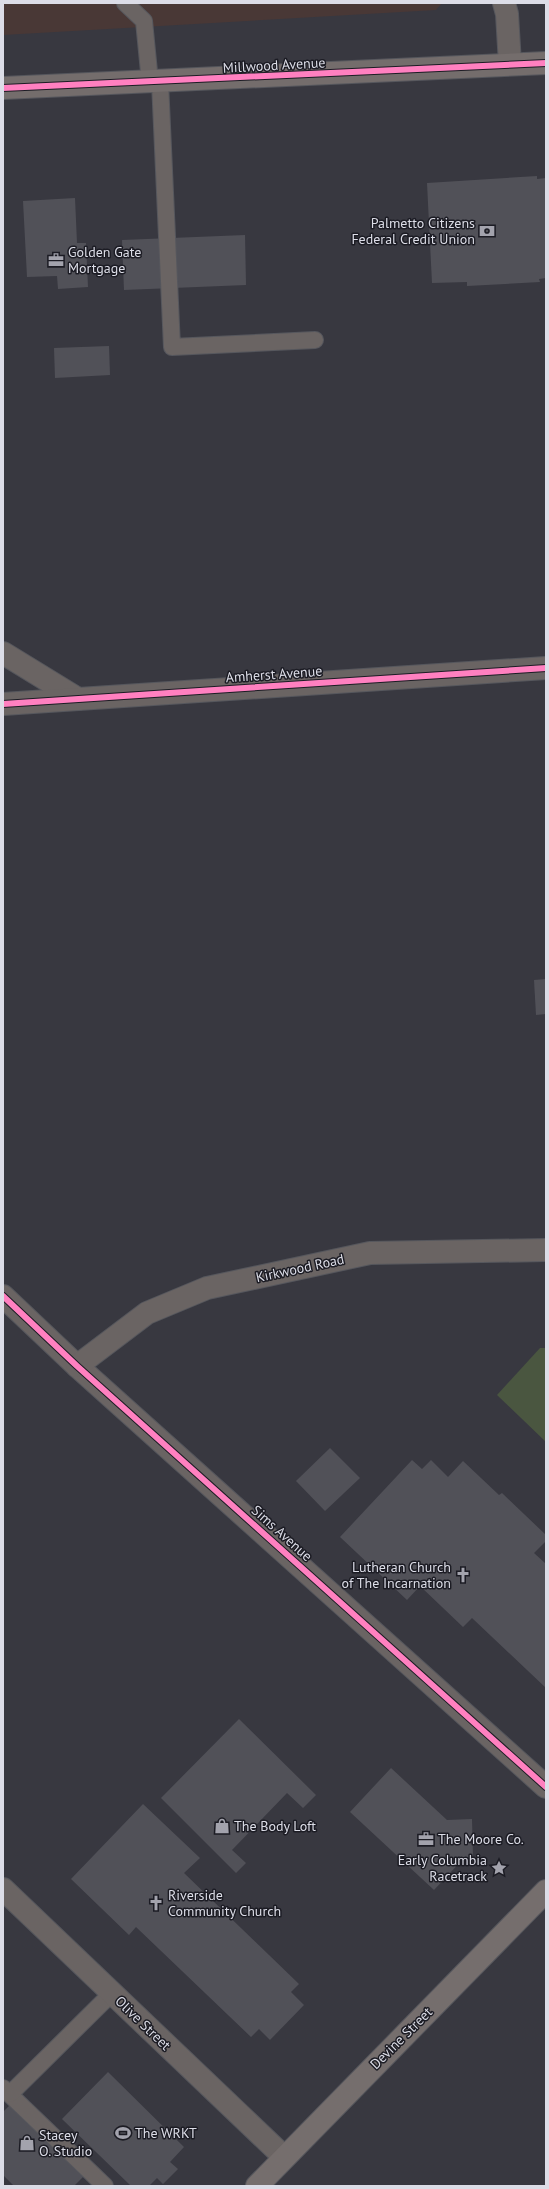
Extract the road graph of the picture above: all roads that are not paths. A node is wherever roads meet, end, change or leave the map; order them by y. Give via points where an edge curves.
1 (125, 3) edge
2 (504, 3) edge
3 (546, 63) edge
4 (510, 64) junction
5 (155, 82) junction
6 (3, 88) edge
7 (316, 340) dead end
8 (3, 653) edge
9 (546, 668) edge
10 (78, 699) junction
11 (3, 704) edge
12 (546, 1250) edge
13 (3, 1296) edge
14 (77, 1366) junction
15 (546, 1786) edge
16 (3, 1889) edge
17 (546, 1891) edge
18 (112, 1993) junction
19 (6, 2091) edge
20 (284, 2157) junction
21 (105, 2186) edge
22 (256, 2186) edge

1 - 5 lane via 144,21
2 - 4 street
3 - 4 main road, Millwood Avenue
4 - 5 main road, Millwood Avenue
5 - 6 main road, Millwood Avenue
5 - 7 lane via 172,347
8 - 10 street
9 - 10 street, Amherst Avenue
10 - 11 street, Amherst Avenue
12 - 14 street, Kirkwood Road via 370,1253 207,1288 147,1313
13 - 14 street, Sims Avenue
14 - 15 street, Sims Avenue
16 - 18 street, Olive Street
17 - 20 main road, Devine Street
18 - 19 lane
18 - 20 street, Olive Street
19 - 21 lane
20 - 22 main road, Devine Street

